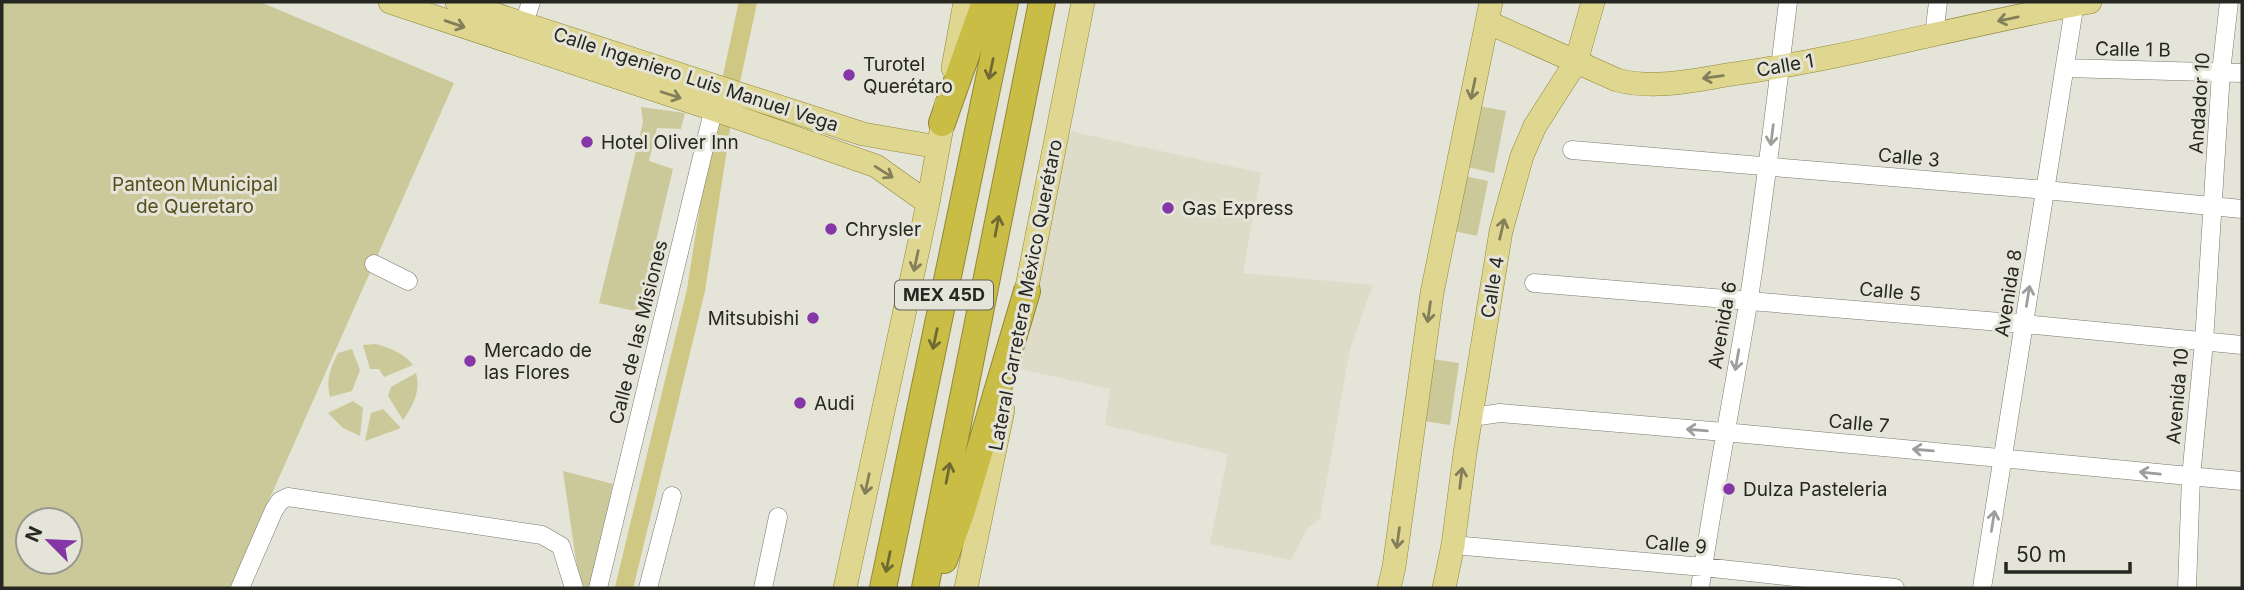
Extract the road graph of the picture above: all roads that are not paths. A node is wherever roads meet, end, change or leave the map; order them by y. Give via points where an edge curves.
1 (390, 2) edge
2 (457, 2) edge
3 (965, 2) edge
4 (985, 2) edge
5 (1006, 2) edge
6 (1042, 2) edge
7 (1083, 2) edge
8 (1593, 2) edge
9 (1788, 2) edge
10 (1938, 2) edge
11 (2229, 2) edge
12 (2080, 3) edge
13 (1489, 12) edge
14 (494, 17) edge
15 (524, 23) edge
16 (1934, 35) junction
17 (1576, 62) junction
18 (1780, 68) junction
19 (2065, 68) junction
20 (2221, 72) junction
21 (2242, 73) edge
22 (719, 86) junction
23 (713, 109) junction
24 (940, 135) junction
25 (1572, 150) dead end
26 (1768, 166) junction
27 (2045, 190) junction
28 (928, 203) junction
29 (2213, 207) junction
30 (2242, 209) edge
31 (374, 264) dead end
32 (408, 281) dead end
33 (1534, 283) dead end
34 (1027, 291) junction
35 (1748, 300) junction
36 (2024, 324) junction
37 (2204, 342) junction
38 (2242, 345) edge
39 (1472, 417) junction
40 (1724, 432) junction
41 (2003, 458) junction
42 (2191, 477) junction
43 (2242, 481) edge
44 (672, 496) dead end
45 (778, 517) dead end
46 (1453, 545) junction
47 (1703, 568) junction
48 (240, 588) edge
49 (574, 588) edge
50 (598, 588) edge
51 (648, 588) edge
52 (763, 588) edge
53 (845, 588) edge
54 (883, 588) edge
55 (925, 588) edge
56 (933, 588) edge
57 (966, 588) edge
58 (1389, 588) edge
59 (1444, 588) edge
60 (1700, 588) edge
61 (1895, 588) edge
62 (1982, 588) edge
63 (2187, 588) edge

1 -> 14 main road, Calle Ingeniero Luis Manuel Vega
2 - 14 main road, Calle Ingeniero Luis Manuel Vega
3 - 24 main road
4 - 24 highway
5 -> 54 highway, MEX 45D
55 -> 6 highway, MEX 45D
7 - 34 main road, Lateral Carretera México Querétaro
8 - 17 main road, Calle 4
9 - 18 street, Avenida 6
10 - 16 street
11 - 20 street, Andador 10
12 -> 16 main road, Calle 1
12 - 19 street, Avenida 8
13 - 17 main road, Calle 1
13 -> 58 main road via 1432,293
14 - 15 main road, Calle Ingeniero Luis Manuel Vega
15 - 22 main road, Calle Ingeniero Luis Manuel Vega
15 -> 23 main road, Calle Ingeniero Luis Manuel Vega
16 - 18 main road, Calle 1
18 -> 17 main road, Calle 1 via 1637,85
39 -> 17 main road, Calle 4 via 1492,279 1513,183 1535,126
18 -> 26 street, Avenida 6
19 - 20 street, Calle 1 B
19 - 27 street, Avenida 8
20 - 21 street, Calle 1 B
20 - 29 street, Andador 10
22 - 23 street, Calle de las Misiones
22 - 24 main road, Calle Ingeniero Luis Manuel Vega via 863,134
23 -> 28 main road, Calle Ingeniero Luis Manuel Vega via 876,166
23 - 50 street, Calle de las Misiones
24 - 28 main road
25 - 26 street, Calle 3
26 - 27 street, Calle 3
26 - 35 street, Avenida 6
27 - 29 street, Calle 3
36 -> 27 street, Avenida 8
28 -> 53 main road
29 - 30 street, Calle 3
29 - 37 street, Avenida 10
31 - 32 street
33 - 35 street, Calle 5
34 - 56 highway via 962,510
34 - 57 main road, Lateral Carretera México Querétaro
35 - 36 street, Calle 5
35 -> 40 street, Avenida 6
36 - 37 street, Calle 5
36 - 41 street, Avenida 8
37 - 38 street, Calle 5
37 - 42 street, Avenida 10
40 -> 39 street, Calle 7 via 1500,413
46 -> 39 main road, Calle 4
41 -> 40 street, Calle 7
40 - 47 street, Avenida 6
42 -> 41 street, Calle 7
62 -> 41 street, Avenida 8
42 - 43 street, Calle 7
42 - 63 street, Avenida 10
44 - 51 street
45 - 52 street
46 - 47 street, Calle 9
46 - 59 main road, Calle 4
47 - 60 street, Avenida 6
47 - 61 street, Calle 9
48 - 49 street via 274,510 288,497 542,535 561,546

